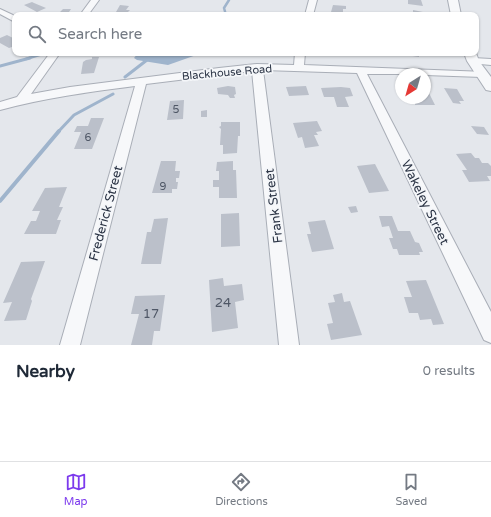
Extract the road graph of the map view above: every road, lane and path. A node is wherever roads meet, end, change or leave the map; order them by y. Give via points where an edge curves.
1 (96, 0) edge
2 (313, 0) edge
3 (452, 0) edge
4 (0, 11) edge
5 (86, 12) edge
6 (309, 12) edge
7 (455, 12) edge
8 (12, 17) edge
9 (53, 56) edge
10 (300, 56) edge
11 (472, 57) edge
12 (491, 62) edge
13 (257, 67) junction
14 (299, 69) junction
15 (361, 71) junction
16 (482, 74) junction
17 (141, 82) junction
18 (491, 87) edge
19 (21, 100) junction
20 (0, 106) edge
21 (491, 332) edge
22 (70, 345) edge
23 (289, 345) edge

1 - 5 street
2 - 6 street
3 - 7 street
4 - 8 street
9 - 19 street
10 - 14 street
11 - 12 street
11 - 16 street
13 - 14 street, Blackhouse Road
13 - 17 street, Blackhouse Road
13 - 23 street, Frank Street
14 - 15 street, Blackhouse Road
15 - 16 street, Blackhouse Road
15 - 21 street, Wakeley Street
16 - 18 street
17 - 19 street, Blackhouse Road
17 - 22 street, Frederick Street
19 - 20 street, Blackhouse Road

